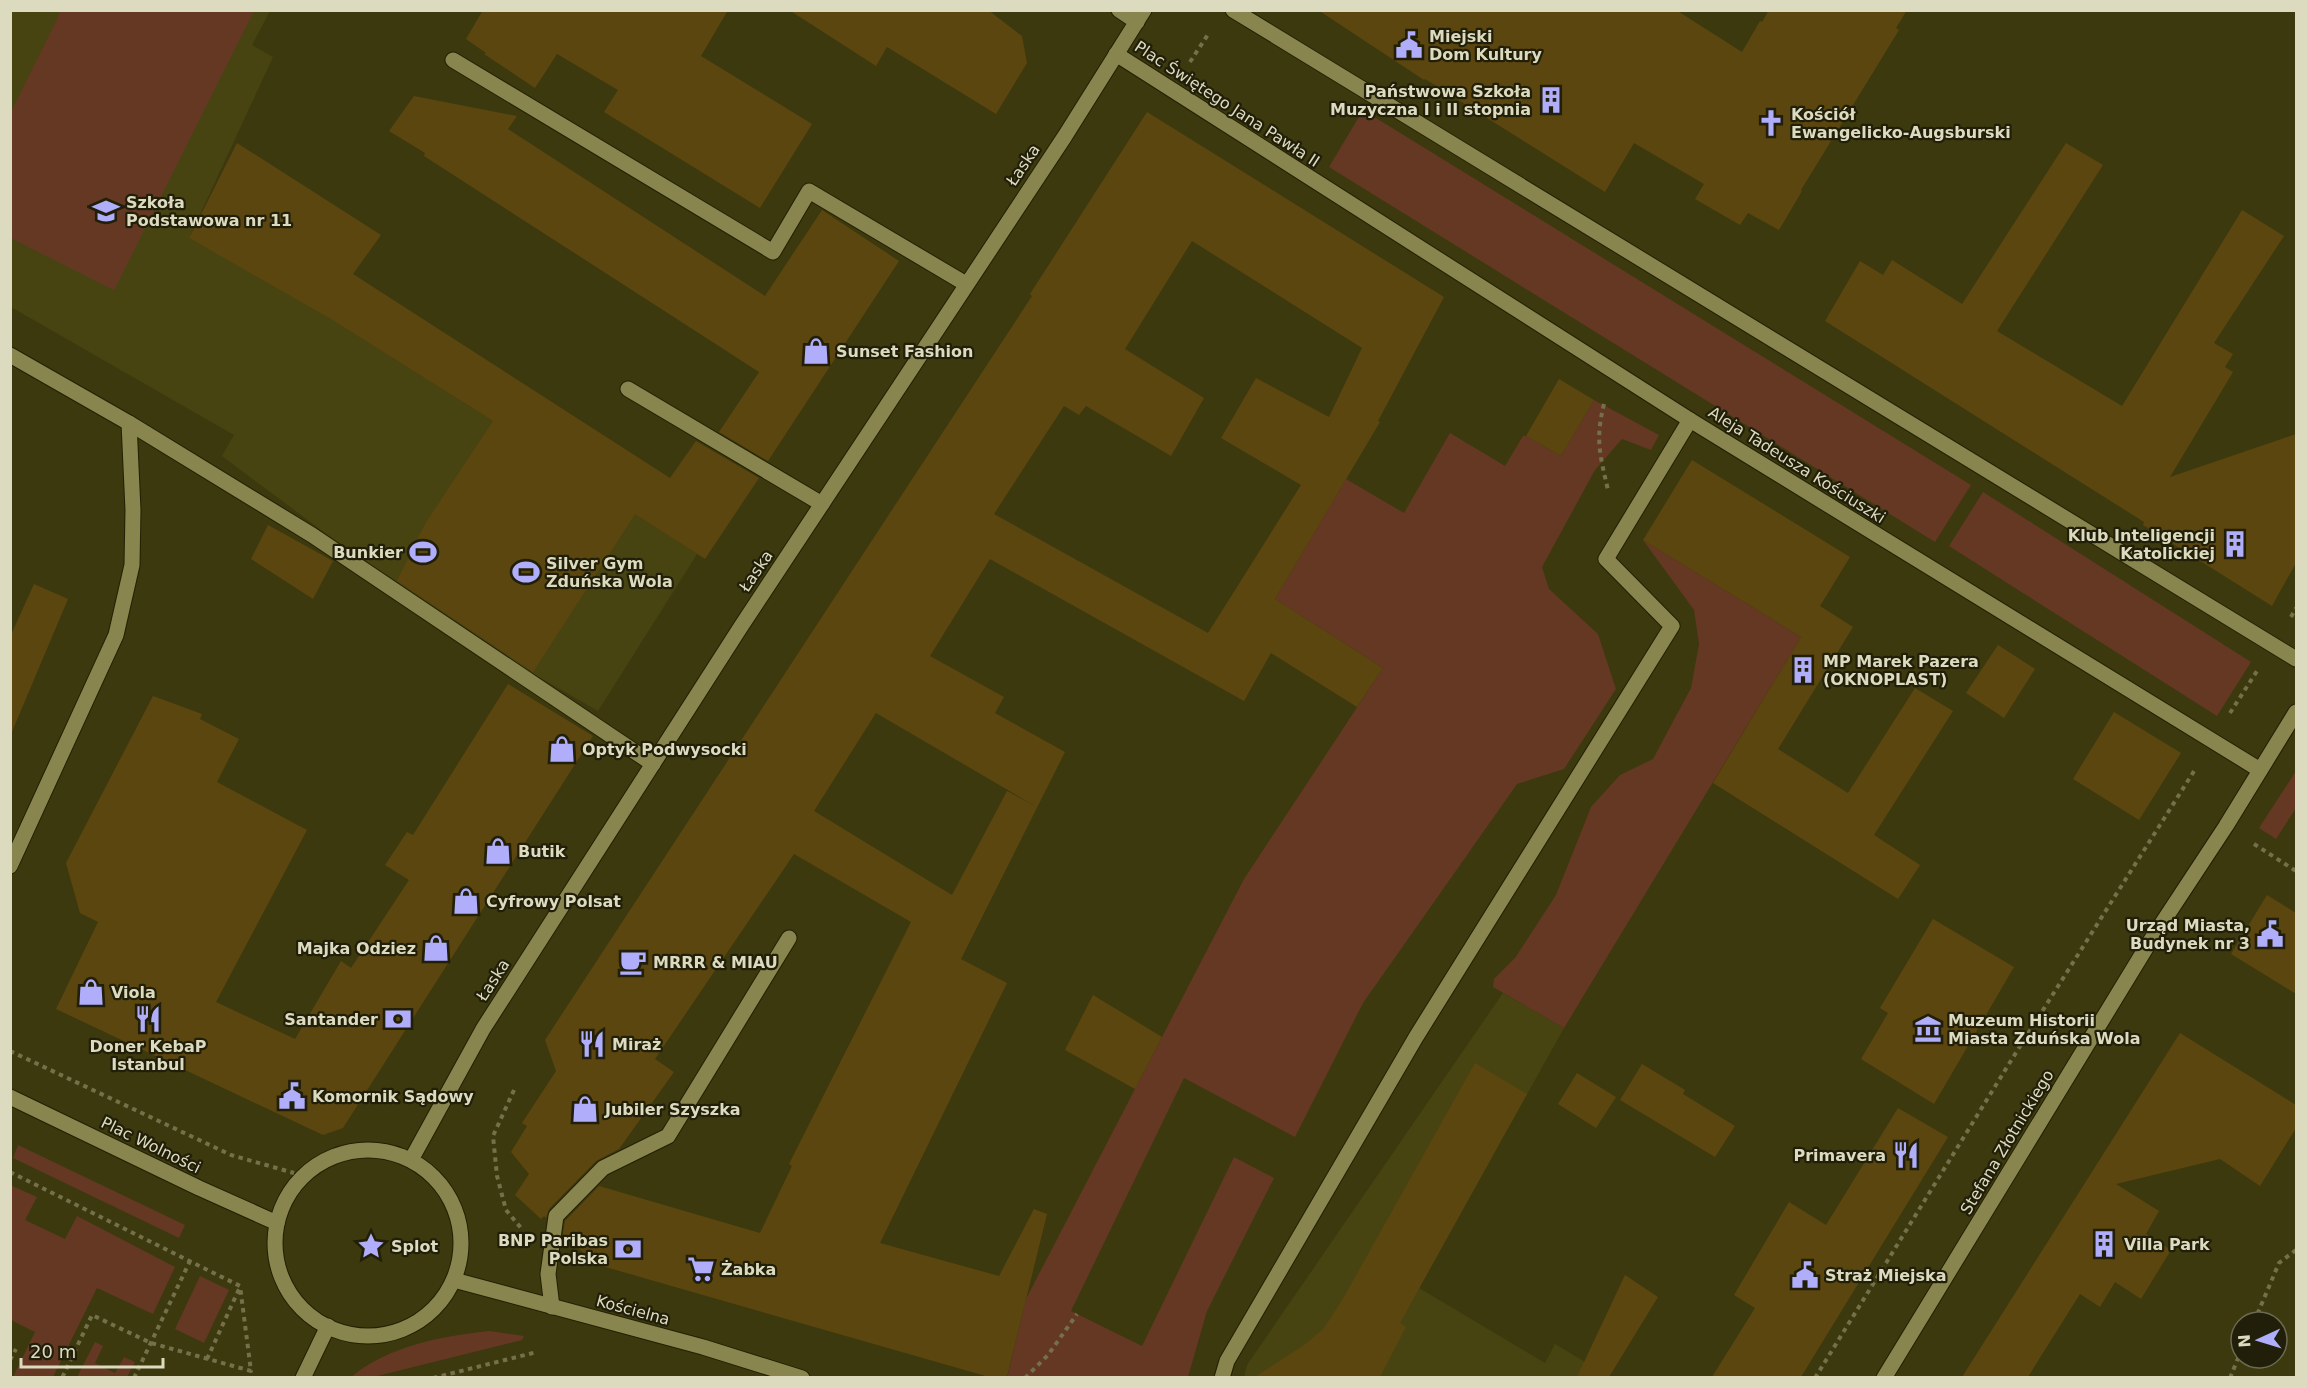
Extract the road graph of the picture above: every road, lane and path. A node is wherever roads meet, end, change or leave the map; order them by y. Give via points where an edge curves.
1 (1119, 10) edge
2 (1233, 10) edge
3 (1141, 16) edge
4 (1209, 32) dead end
5 (1116, 54) junction
6 (453, 60) dead end
7 (1185, 70) dead end
8 (1318, 184) joint
9 (966, 284) junction
10 (10, 355) edge
11 (1612, 371) junction
12 (628, 389) dead end
13 (1690, 420) junction
14 (129, 423) junction
15 (822, 504) junction
16 (1618, 538) junction
17 (2296, 608) edge
18 (2274, 645) junction
19 (2296, 659) edge
20 (2296, 712) edge
21 (2213, 741) junction
22 (653, 764) junction
23 (2260, 770) junction
24 (2226, 826) junction
25 (10, 866) edge
26 (2296, 871) edge
27 (789, 938) dead end
28 (10, 1051) edge
29 (514, 1090) dead end
30 (10, 1097) edge
31 (411, 1160) junction
32 (10, 1172) edge
33 (294, 1173) dead end
34 (277, 1223) junction
35 (2296, 1250) edge
36 (552, 1258) junction
37 (190, 1260) junction
38 (454, 1280) junction
39 (240, 1286) junction
40 (552, 1307) junction
41 (2259, 1310) edge
42 (1077, 1314) dead end
43 (328, 1326) junction
44 (151, 1343) junction
45 (16, 1349) dead end
46 (537, 1352) dead end
47 (207, 1359) junction
48 (10, 1360) edge
49 (62, 1377) edge
50 (134, 1377) edge
51 (303, 1377) edge
52 (433, 1377) edge
53 (802, 1377) edge
54 (1025, 1377) edge
55 (1222, 1377) edge
56 (1815, 1377) edge
57 (1884, 1377) edge

1 - 3 street
2 - 18 street
3 - 5 street, Łaska
4 - 7 path
5 - 8 street, Plac Świętego Jana Pawła II
5 - 9 street, Łaska
6 - 9 street via 773,252 809,191
8 - 11 street, Aleja Tadeusza Kościuszki
9 - 15 street, Łaska
10 - 14 street
11 - 13 street, Aleja Tadeusza Kościuszki
11 - 16 path via 1598,439
12 - 15 street
13 - 16 street
13 - 21 street, Aleja Tadeusza Kościuszki
14 - 22 street via 322,541
14 - 25 street via 132,565 116,635
15 - 22 street, Łaska
16 - 55 street via 1606,559 1672,626 1416,1037 1227,1361
17 - 18 path
18 - 19 street
18 - 21 path
20 - 23 street, Stefana Złotnickiego
21 - 23 street, Aleja Tadeusza Kościuszki
21 - 56 path
22 - 31 street, Łaska via 483,1029
23 - 24 street, Stefana Złotnickiego
24 - 26 path
24 - 57 street, Stefana Złotnickiego via 2149,943
27 - 36 street via 668,1136 603,1168 556,1216
28 - 33 path via 231,1155
29 - 36 path via 493,1136 496,1176 506,1210
30 - 34 street, Plac Wolności
31 - 34 street via 386,1151 360,1150 323,1161 294,1187
31 - 38 street via 432,1174 458,1217 461,1256
32 - 37 path
34 - 43 street via 276,1254 285,1283 302,1308
35 - 41 path via 2280,1263
36 - 40 street via 548,1274
37 - 39 path
37 - 44 path
38 - 40 street, Kościelna
38 - 43 street via 428,1314 400,1330 369,1336 348,1334
39 - 47 path
39 - 47 path via 251,1371
40 - 53 street, Kościelna
42 - 54 path via 1048,1355
43 - 51 street
44 - 47 path
44 - 49 path via 92,1315
44 - 50 path
45 - 48 path
46 - 52 path

